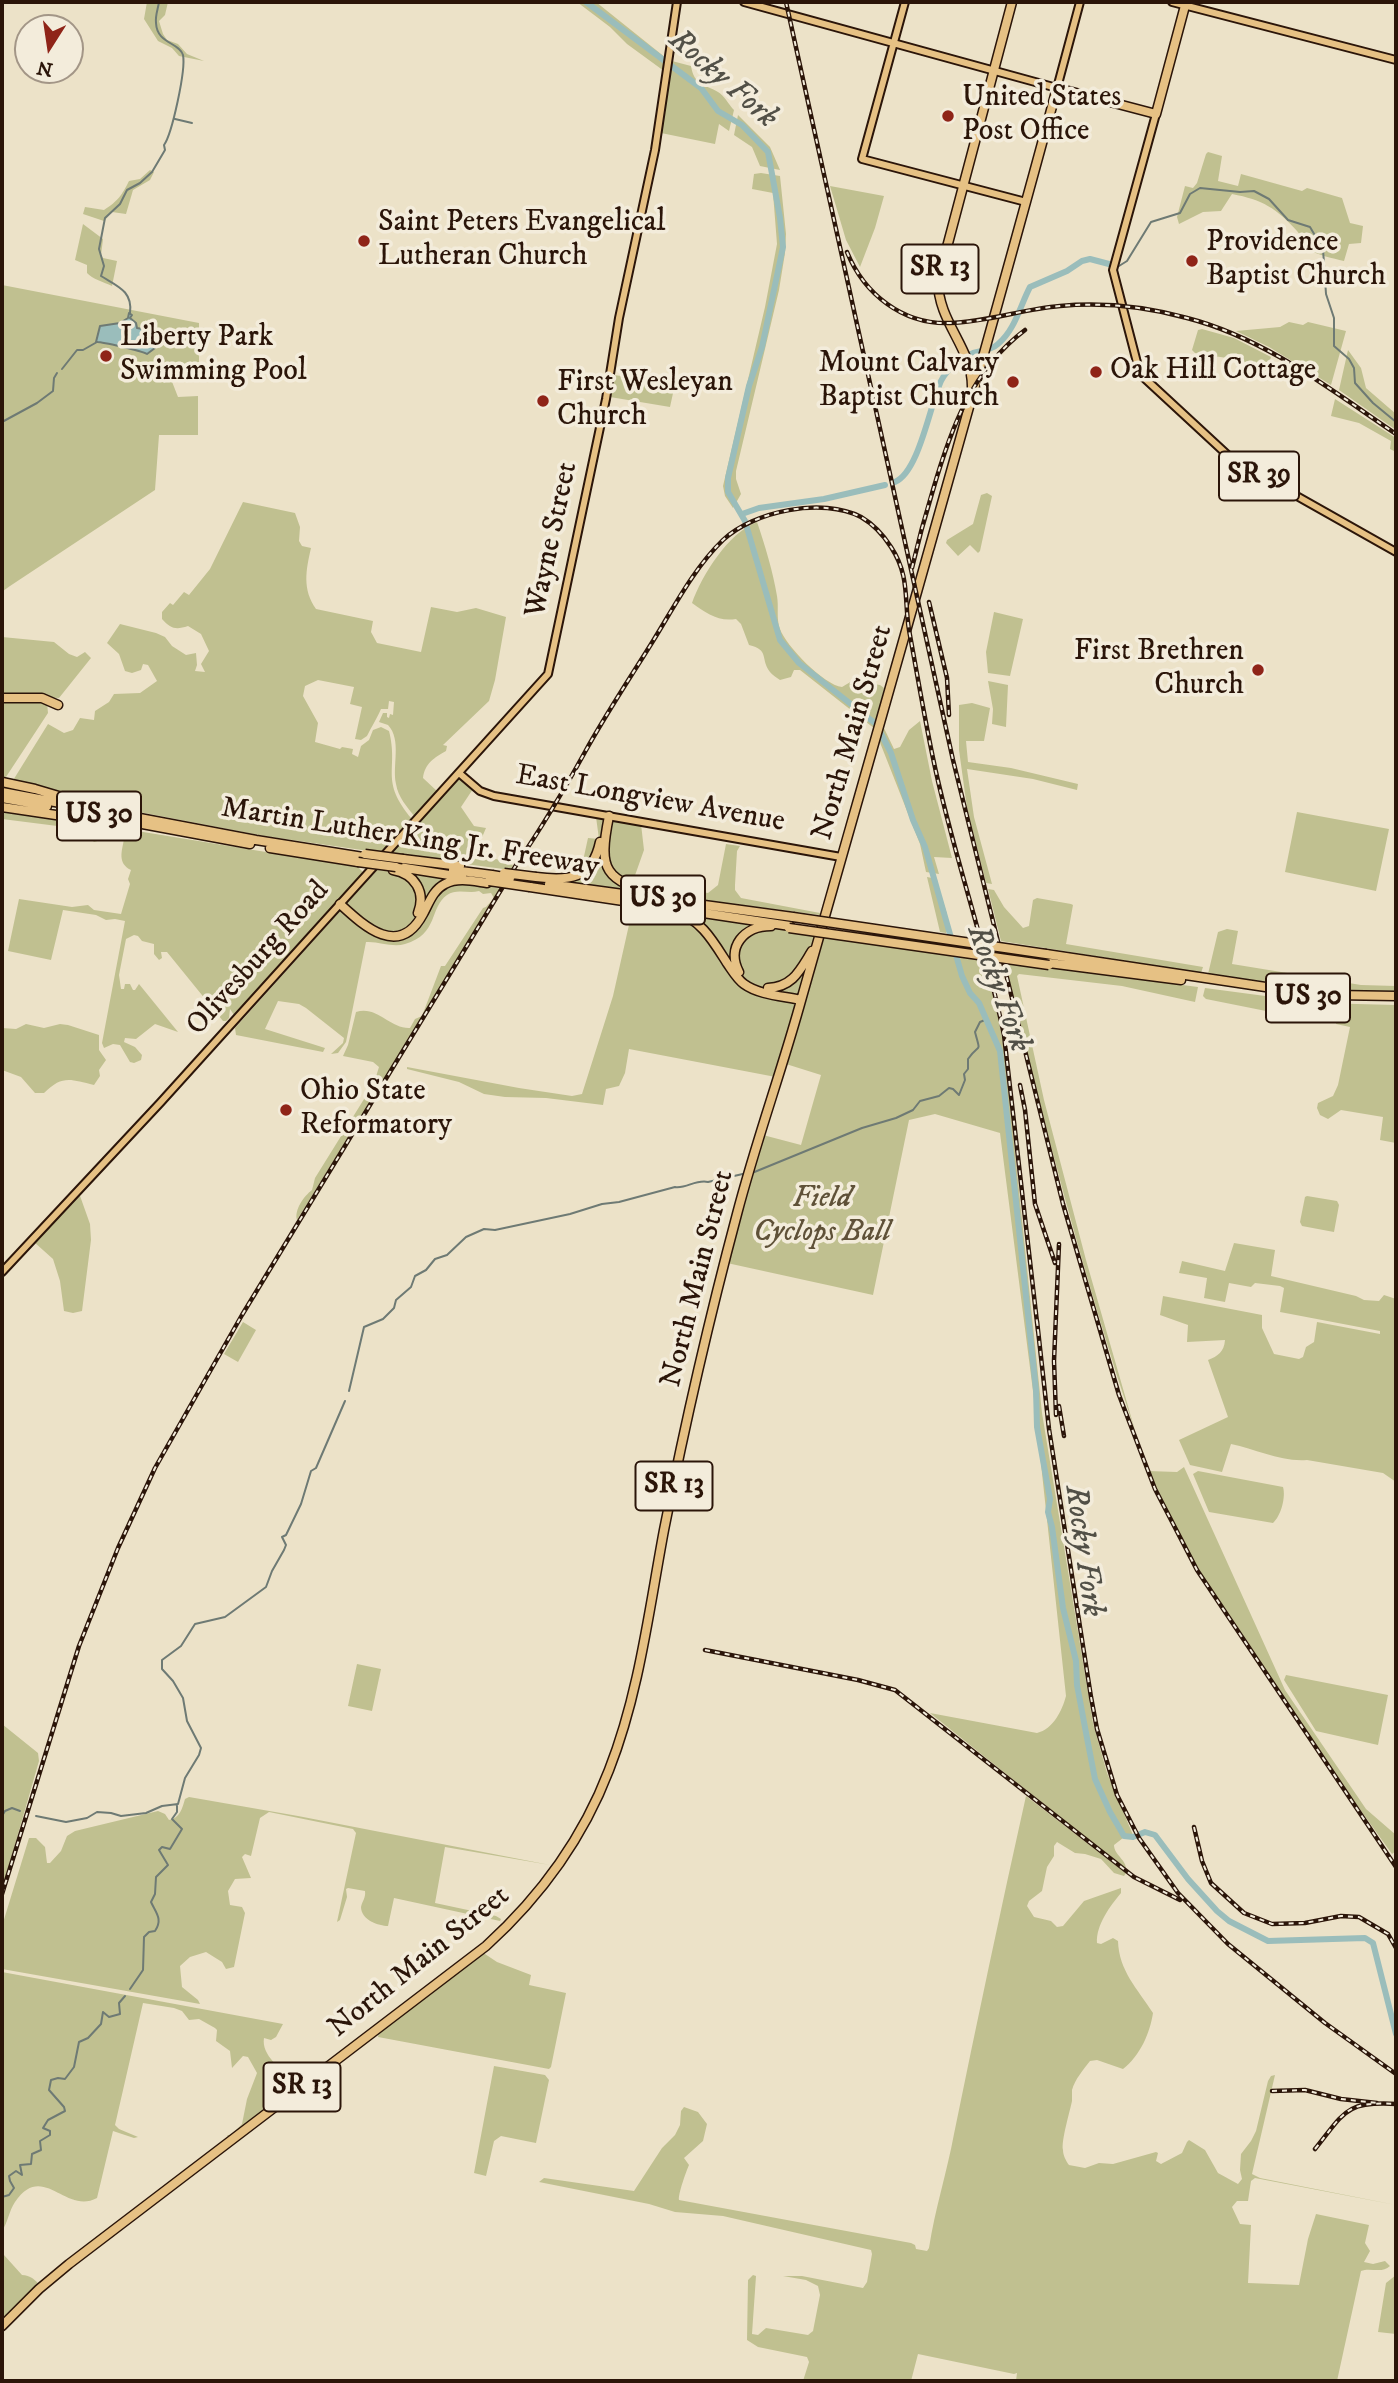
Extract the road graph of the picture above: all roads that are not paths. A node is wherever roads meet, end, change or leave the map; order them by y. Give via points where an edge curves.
1 (677, 2) edge
2 (744, 2) edge
3 (905, 2) edge
4 (1012, 2) edge
5 (1080, 2) edge
6 (1172, 2) edge
7 (1186, 3) edge
8 (894, 43) junction
9 (1396, 60) edge
10 (994, 71) junction
11 (1057, 88) junction
12 (1156, 114) junction
13 (962, 185) junction
14 (1026, 202) junction
15 (971, 402) junction
16 (1396, 552) edge
17 (548, 674) joint
18 (2, 698) edge
19 (58, 705) dead end
20 (459, 773) junction
21 (2, 782) edge
22 (2, 792) edge
23 (2, 798) edge
24 (2, 807) edge
25 (607, 816) junction
26 (167, 823) junction
27 (196, 834) junction
28 (334, 855) junction
29 (841, 857) junction
30 (398, 864) junction
31 (491, 878) junction
32 (532, 884) junction
33 (579, 894) junction
34 (342, 902) junction
35 (792, 921) junction
36 (818, 939) junction
37 (1048, 958) junction
38 (1187, 978) junction
39 (1220, 983) junction
40 (768, 988) junction
41 (1396, 996) edge
42 (802, 997) junction
43 (1396, 1002) edge
44 (2, 1272) edge
45 (2, 2326) edge

1 - 17 main road, Wayne Street via 655,150
2 - 8 main road
3 - 8 main road
4 - 10 highway, SR 13
5 - 11 main road, North Main Street
6 - 7 main road
7 - 9 main road
7 - 12 highway
8 - 10 main road
8 - 13 main road via 862,159
10 - 11 main road
10 - 13 highway, SR 13
11 - 12 highway
11 - 14 highway, North Main Street / SR 13
12 - 16 main road, SR 39 via 1114,265 1140,374 1230,458
13 - 14 main road
13 - 15 highway, SR 13 via 938,285 942,309 967,360
14 - 15 highway, North Main Street / SR 13
15 - 29 highway, North Main Street / SR 13
17 - 20 main road, Olivesburg Road
18 - 19 highway via 38,698
20 - 25 main road, East Longview Avenue via 488,794
20 - 34 main road, Olivesburg Road
21 - 26 highway
22 - 26 highway, Martin Luther King Jr. Freeway / US 30
23 - 27 highway, Martin Luther King Jr. Freeway / US 30
24 - 27 highway
25 - 29 main road, East Longview Avenue
25 - 32 highway via 589,868 568,879
25 - 35 highway via 603,854 608,869 621,881 678,899
26 - 28 highway, Martin Luther King Jr. Freeway / US 30
27 - 28 highway, Martin Luther King Jr. Freeway / US 30
28 - 30 highway, Martin Luther King Jr. Freeway / US 30, bridge
29 - 36 highway, North Main Street / SR 13
30 - 31 highway, Martin Luther King Jr. Freeway / US 30
30 - 34 highway via 421,893 420,909 407,927 394,932 380,930
31 - 32 highway, Martin Luther King Jr. Freeway / US 30, bridge
31 - 34 highway via 443,885 414,927 392,936 371,931
32 - 33 highway, Martin Luther King Jr. Freeway / US 30
32 - 35 highway, Martin Luther King Jr. Freeway / US 30
33 - 35 highway, Martin Luther King Jr. Freeway / US 30
33 - 42 highway via 685,915 705,930 745,985
34 - 44 main road, Olivesburg Road
35 - 37 highway, Martin Luther King Jr. Freeway / US 30, bridge
35 - 40 highway via 757,927 735,946 740,974
36 - 40 highway via 794,979
36 - 42 highway, North Main Street / SR 13
37 - 38 highway, Martin Luther King Jr. Freeway / US 30 via 1076,966
37 - 38 highway, Martin Luther King Jr. Freeway / US 30 via 1065,956
38 - 39 highway, Martin Luther King Jr. Freeway / US 30
39 - 41 highway, Martin Luther King Jr. Freeway / US 30 via 1334,995
39 - 43 highway, Martin Luther King Jr. Freeway / US 30 via 1321,999
40 - 42 highway
42 - 45 highway, North Main Street / SR 13 via 704,1341 624,1725 599,1794 570,1847 535,1897 486,1946 69,2264

